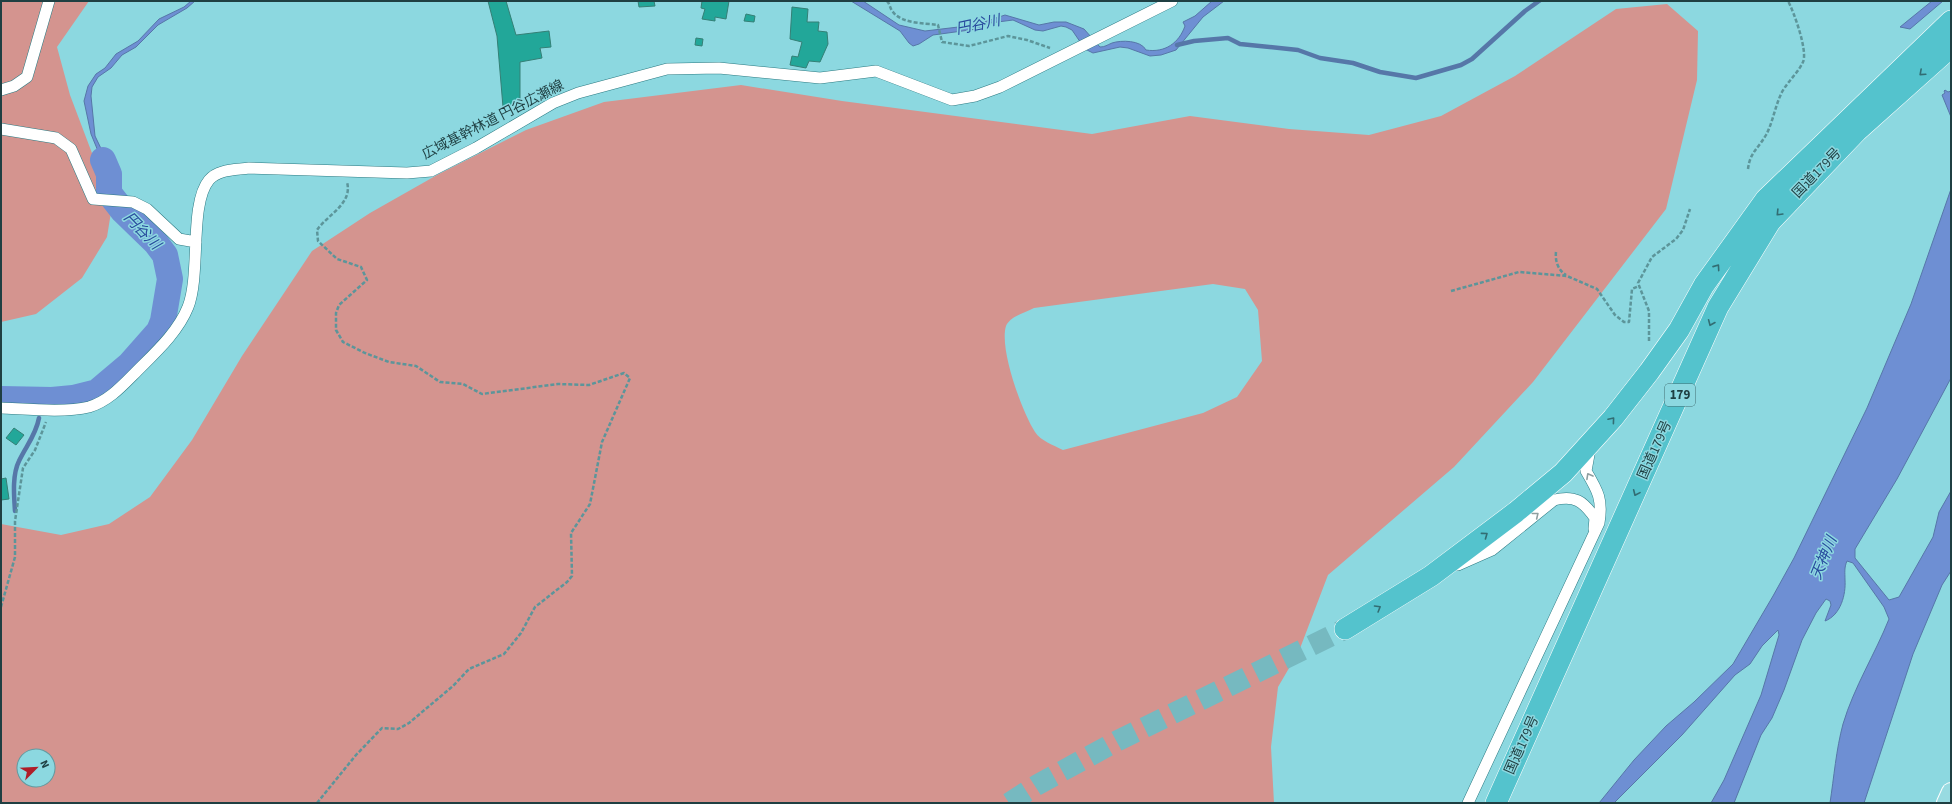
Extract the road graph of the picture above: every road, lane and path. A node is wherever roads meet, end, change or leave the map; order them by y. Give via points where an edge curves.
1 (49, 1) edge
2 (887, 1) edge
3 (1144, 1) edge
4 (1172, 1) edge
5 (1788, 1) edge
6 (1148, 12) junction
7 (1951, 21) edge
8 (1951, 47) edge
9 (1060, 56) junction
10 (1, 90) edge
11 (1, 129) edge
12 (1748, 169) dead end
13 (344, 170) junction
14 (1690, 209) dead end
15 (196, 242) junction
16 (1556, 252) dead end
17 (1567, 276) junction
18 (1639, 286) junction
19 (1452, 291) dead end
20 (1646, 347) dead end
21 (1, 408) edge
22 (50, 409) junction
23 (1592, 442) junction
24 (1592, 539) junction
25 (1430, 576) junction
26 (1, 607) edge
27 (1345, 629) tunnel mouth
28 (1951, 792) edge
29 (317, 803) edge
30 (1468, 803) edge
31 (1496, 803) edge
32 (1946, 803) edge

1 - 10 street via 27,77 14,86
2 - 9 path via 900,18 938,25 942,42 969,46 1008,36 1046,46
3 - 6 street
4 - 6 street, 広域基幹林道 円谷広瀬線
5 - 12 path via 1799,31 1804,61 1782,91 1766,135 1750,156
6 - 9 street, 広域基幹林道 円谷広瀬線
23 -> 7 highway, 国道179号 / 179 via 1675,336 1704,285 1766,199
8 -> 31 highway, 国道179号 / 179 via 1857,131 1770,222 1718,307
9 - 13 street, 広域基幹林道 円谷広瀬線 via 1000,87 975,96 952,100 876,71 820,78 719,68 667,69 578,93 553,103 431,171 408,173
11 - 15 street via 56,138 71,149 93,199 134,202 147,209 179,239
13 - 15 street, 広域基幹林道 円谷広瀬線 via 249,168 216,174 203,190
13 - 29 path via 349,189 345,202 317,230 318,241 337,259 361,267 367,280 339,305 336,313 336,330 343,342 389,362 416,366 440,382 464,384 482,394 558,384 589,385 624,373 630,378 602,442 590,504 571,533 572,576 535,607 521,633 504,654 469,669 410,723 398,729 382,728
14 - 18 path via 1683,230 1676,239 1652,257 1638,282
15 - 22 street, 広域基幹林道 円谷広瀬線 via 193,289 182,321 169,337 113,394 101,402 88,407
16 - 17 path via 1561,272
17 - 18 path via 1597,289 1615,315 1624,322 1628,322 1632,289
17 - 19 path via 1519,272
18 - 20 path via 1649,311 1649,341
21 - 22 street, 広域基幹林道 円谷広瀬線
22 - 26 path via 37,444 23,468 15,521 15,557
24 -> 23 street via 1602,508 1598,492 1586,471
25 -> 23 highway, 国道179号 / 179 via 1516,512 1563,473
25 -> 24 street via 1492,550 1554,500 1567,497 1580,502 1595,518
24 - 30 street
27 -> 25 highway, 国道179号 / 179
28 - 32 main road

